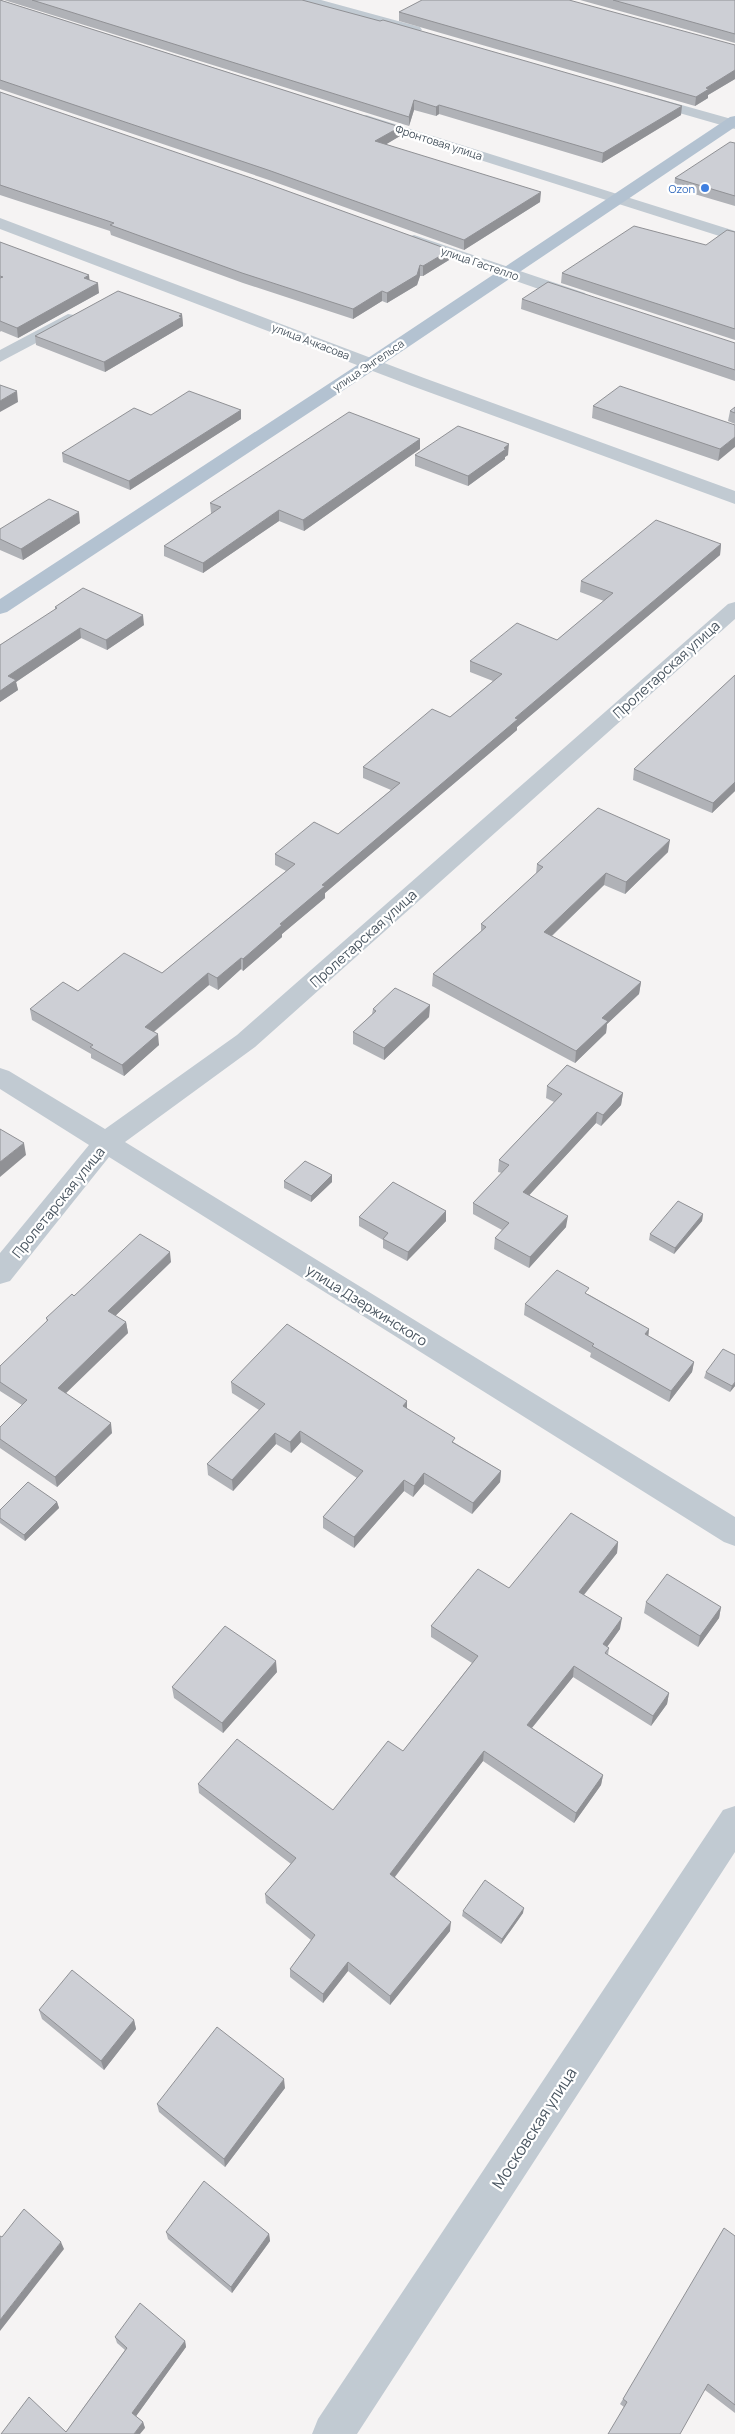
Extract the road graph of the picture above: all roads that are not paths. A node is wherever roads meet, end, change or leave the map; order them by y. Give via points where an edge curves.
1 (306, 0) edge
2 (428, 34) edge
3 (632, 94) edge
4 (351, 114) edge
5 (733, 123) edge
6 (616, 199) junction
7 (0, 223) edge
8 (399, 236) edge
9 (735, 236) edge
10 (508, 271) junction
11 (142, 278) junction
12 (125, 287) dead end
13 (596, 302) edge
14 (83, 310) edge
15 (0, 357) edge
16 (370, 364) junction
17 (735, 498) edge
18 (0, 608) edge
19 (735, 608) edge
20 (0, 1077) edge
21 (105, 1143) junction
22 (0, 1273) edge
23 (735, 1533) edge
24 (735, 1822) edge
25 (333, 2434) edge

1 - 2 street
3 - 5 street
4 - 6 street, Фронтовая улица
5 - 6 main road, улица Энгельса
6 - 9 street, Фронтовая улица
6 - 10 main road, улица Энгельса
7 - 11 street, улица Ачкасова
8 - 10 street, улица Гастелло
10 - 13 street, улица Гастелло
10 - 16 main road, улица Энгельса
11 - 12 street
11 - 16 street, улица Ачкасова
14 - 15 street
16 - 17 street, улица Ачкасова
16 - 18 main road, улица Энгельса
19 - 21 street, Пролетарская улица via 246,1041
20 - 21 street, улица Дзержинского
21 - 22 street, Пролетарская улица
21 - 23 street, улица Дзержинского
24 - 25 street, Московская улица

